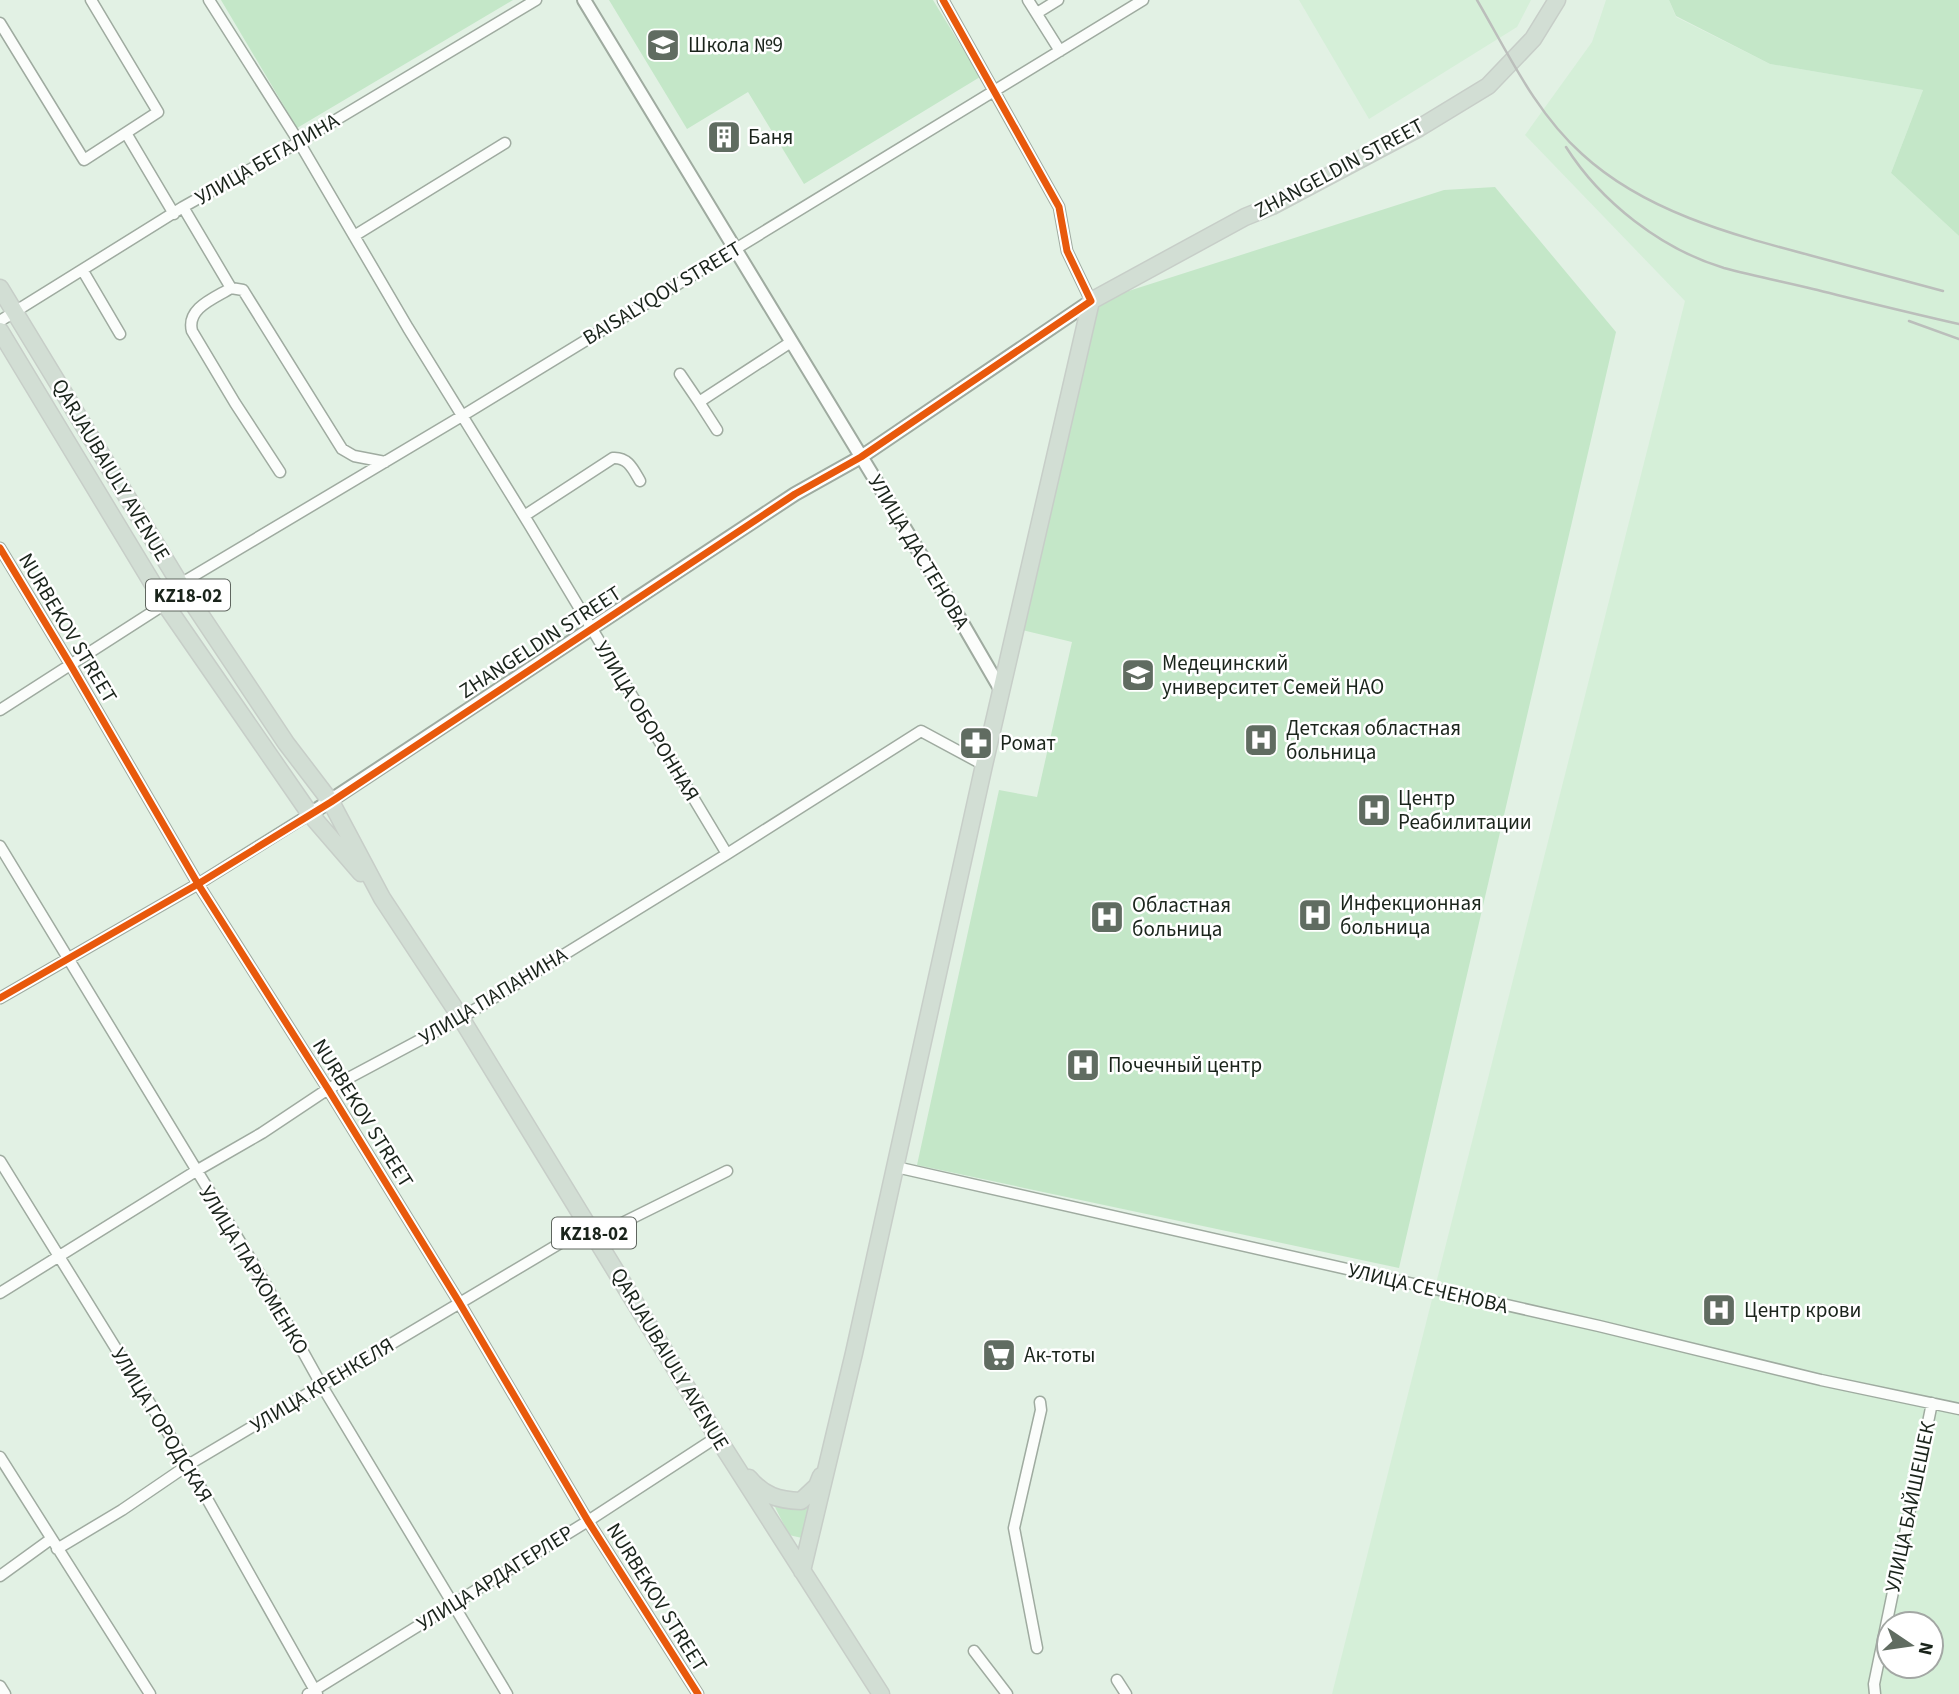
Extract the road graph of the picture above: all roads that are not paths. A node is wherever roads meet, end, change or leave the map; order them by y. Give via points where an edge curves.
1 (91, 0) edge
2 (209, 0) edge
3 (536, 0) edge
4 (584, 0) edge
5 (943, 0) edge
6 (1028, 0) edge
7 (1058, 0) edge
8 (1143, 0) edge
9 (1557, 0) edge
10 (1037, 13) junction
11 (0, 23) edge
12 (1060, 51) junction
13 (995, 91) junction
14 (126, 133) junction
15 (299, 142) junction
16 (505, 144) dead end
17 (179, 211) junction
18 (354, 236) junction
19 (734, 250) junction
20 (83, 271) junction
21 (0, 288) edge
22 (231, 288) junction
23 (1091, 301) junction
24 (16, 311) junction
25 (0, 321) edge
26 (0, 331) edge
27 (120, 334) dead end
28 (791, 342) junction
29 (680, 374) dead end
30 (699, 402) junction
31 (462, 416) junction
32 (717, 430) dead end
33 (861, 457) junction
34 (385, 462) junction
35 (280, 472) dead end
36 (640, 481) dead end
37 (524, 516) junction
38 (0, 548) edge
39 (180, 584) junction
40 (165, 604) junction
41 (592, 629) junction
42 (71, 664) junction
43 (1001, 690) junction
44 (0, 710) edge
45 (984, 765) junction
46 (331, 802) junction
47 (310, 814) junction
48 (0, 846) edge
49 (727, 854) junction
50 (198, 884) junction
51 (382, 898) junction
52 (66, 958) junction
53 (0, 998) edge
54 (461, 1018) junction
55 (328, 1089) junction
56 (0, 1161) edge
57 (897, 1167) junction
58 (196, 1171) junction
59 (727, 1171) dead end
60 (592, 1231) junction
61 (61, 1257) junction
62 (0, 1293) edge
63 (458, 1302) junction
64 (322, 1387) junction
65 (1040, 1402) dead end
66 (1932, 1403) junction
67 (1959, 1409) edge
68 (717, 1437) junction
69 (833, 1447) junction
70 (727, 1453) junction
71 (0, 1457) edge
72 (188, 1465) junction
73 (588, 1521) junction
74 (812, 1531) junction
75 (51, 1539) junction
76 (57, 1549) junction
77 (802, 1571) junction
78 (0, 1576) edge
79 (453, 1604) junction
80 (835, 1624) junction
81 (1037, 1648) dead end
82 (974, 1651) dead end
83 (1117, 1681) dead end
84 (0, 1686) edge
85 (313, 1693) edge
86 (5, 1694) edge
87 (150, 1694) edge
88 (507, 1694) edge
89 (698, 1694) edge
90 (881, 1694) edge
91 (1007, 1694) edge
92 (1126, 1694) edge
93 (1875, 1694) edge

1 - 14 street via 158,112
2 - 15 street, УЛИЦА ОБОРОННАЯ
3 - 15 street, УЛИЦА БЕГАЛИНА
4 - 19 street, УЛИЦА ДАСТЕНОВА
5 - 13 street
6 - 10 street
7 - 10 street
8 - 12 street, BAISALYQOV STREET
9 - 23 highway, ZHANGELDIN STREET via 1533,39 1488,86 1419,128
10 - 12 street
11 - 14 street via 84,160
12 - 13 street, BAISALYQOV STREET
13 - 19 street, BAISALYQOV STREET
13 - 23 street via 1059,207 1067,251
14 - 17 street
15 - 17 street, УЛИЦА БЕГАЛИНА
15 - 18 street, УЛИЦА ОБОРОННАЯ
16 - 18 street
17 - 20 street, УЛИЦА БЕГАЛИНА
17 - 22 street
18 - 31 street, УЛИЦА ОБОРОННАЯ
19 - 28 street, УЛИЦА ДАСТЕНОВА
19 - 31 street, BAISALYQOV STREET
20 - 24 street, УЛИЦА БЕГАЛИНА
20 - 27 street
21 - 24 highway, QARJAUBAIULY AVENUE / KZ18-02
22 - 34 street via 243,290 342,449
22 - 35 street via 195,311 192,331
23 - 33 street, ZHANGELDIN STREET
23 - 43 highway
24 - 25 street, УЛИЦА БЕГАЛИНА
24 - 39 highway, QARJAUBAIULY AVENUE / KZ18-02
26 - 40 highway, QARJAUBAIULY AVENUE / KZ18-02
28 - 30 street
28 - 33 street, УЛИЦА ДАСТЕНОВА
29 - 30 street
30 - 32 street
31 - 34 street, BAISALYQOV STREET
31 - 37 street, УЛИЦА ОБОРОННАЯ
33 - 41 street, ZHANGELDIN STREET
33 - 43 street, УЛИЦА ДАСТЕНОВА
34 - 39 street, BAISALYQOV STREET
36 - 37 street via 629,463 613,458
37 - 41 street, УЛИЦА ОБОРОННАЯ
38 - 42 street, NURBEKOV STREET
39 - 46 highway, QARJAUBAIULY AVENUE / KZ18-02
40 - 42 street
40 - 47 highway, QARJAUBAIULY AVENUE / KZ18-02
41 - 46 street, ZHANGELDIN STREET
41 - 49 street, УЛИЦА ОБОРОННАЯ
42 - 44 street
42 - 50 street, NURBEKOV STREET
43 - 45 highway
45 - 49 street, УЛИЦА ПАПАНИНА via 921,731
45 - 57 highway
46 - 47 street, ZHANGELDIN STREET
46 - 51 highway, QARJAUBAIULY AVENUE / KZ18-02
47 - 50 street, ZHANGELDIN STREET
47 - 51 highway, QARJAUBAIULY AVENUE / KZ18-02
48 - 52 street, УЛИЦА ПАРХОМЕНКО
49 - 54 street, УЛИЦА ПАПАНИНА
50 - 52 street, ZHANGELDIN STREET
50 - 55 street, NURBEKOV STREET
51 - 54 highway, QARJAUBAIULY AVENUE / KZ18-02
52 - 53 street, ZHANGELDIN STREET
52 - 58 street, УЛИЦА ПАРХОМЕНКО
54 - 55 street, УЛИЦА ПАПАНИНА
54 - 60 highway, QARJAUBAIULY AVENUE / KZ18-02
55 - 58 street, УЛИЦА ПАПАНИНА
55 - 63 street, NURBEKOV STREET
56 - 61 street, УЛИЦА ГОРОДСКАЯ
57 - 66 street, УЛИЦА СЕЧЕНОВА
57 - 69 highway
58 - 61 street, УЛИЦА ПАПАНИНА
58 - 64 street, УЛИЦА ПАРХОМЕНКО
59 - 60 street, УЛИЦА КРЕНКЕЛЯ
60 - 63 street, УЛИЦА КРЕНКЕЛЯ
60 - 68 highway, QARJAUBAIULY AVENUE / KZ18-02
61 - 62 street, УЛИЦА ПАПАНИНА
61 - 72 street, УЛИЦА ГОРОДСКАЯ
63 - 64 street, УЛИЦА КРЕНКЕЛЯ
63 - 73 street, NURBEKOV STREET
64 - 72 street, УЛИЦА КРЕНКЕЛЯ
64 - 79 street, УЛИЦА ПАРХОМЕНКО
65 - 81 street via 1014,1528
66 - 67 street, УЛИЦА СЕЧЕНОВА
66 - 93 street, УЛИЦА БАЙШЕШЕК
68 - 70 highway, QARJAUBAIULY AVENUE / KZ18-02
68 - 73 street, УЛИЦА АРДАГЕРЛЕР
69 - 70 highway via 817,1486 801,1501 779,1500 756,1486
69 - 74 highway
70 - 77 highway, QARJAUBAIULY AVENUE / KZ18-02
71 - 75 street
72 - 76 street, УЛИЦА КРЕНКЕЛЯ
72 - 85 street, УЛИЦА ГОРОДСКАЯ
73 - 79 street, УЛИЦА АРДАГЕРЛЕР
73 - 89 street, NURBEKOV STREET
74 - 77 highway
74 - 80 highway via 813,1578
75 - 76 street
75 - 78 street
76 - 87 street
77 - 80 highway, KZ18-02
79 - 85 street, УЛИЦА АРДАГЕРЛЕР
79 - 88 street, УЛИЦА ПАРХОМЕНКО
80 - 90 highway, KZ18-02
82 - 91 street
83 - 92 street
84 - 86 street

